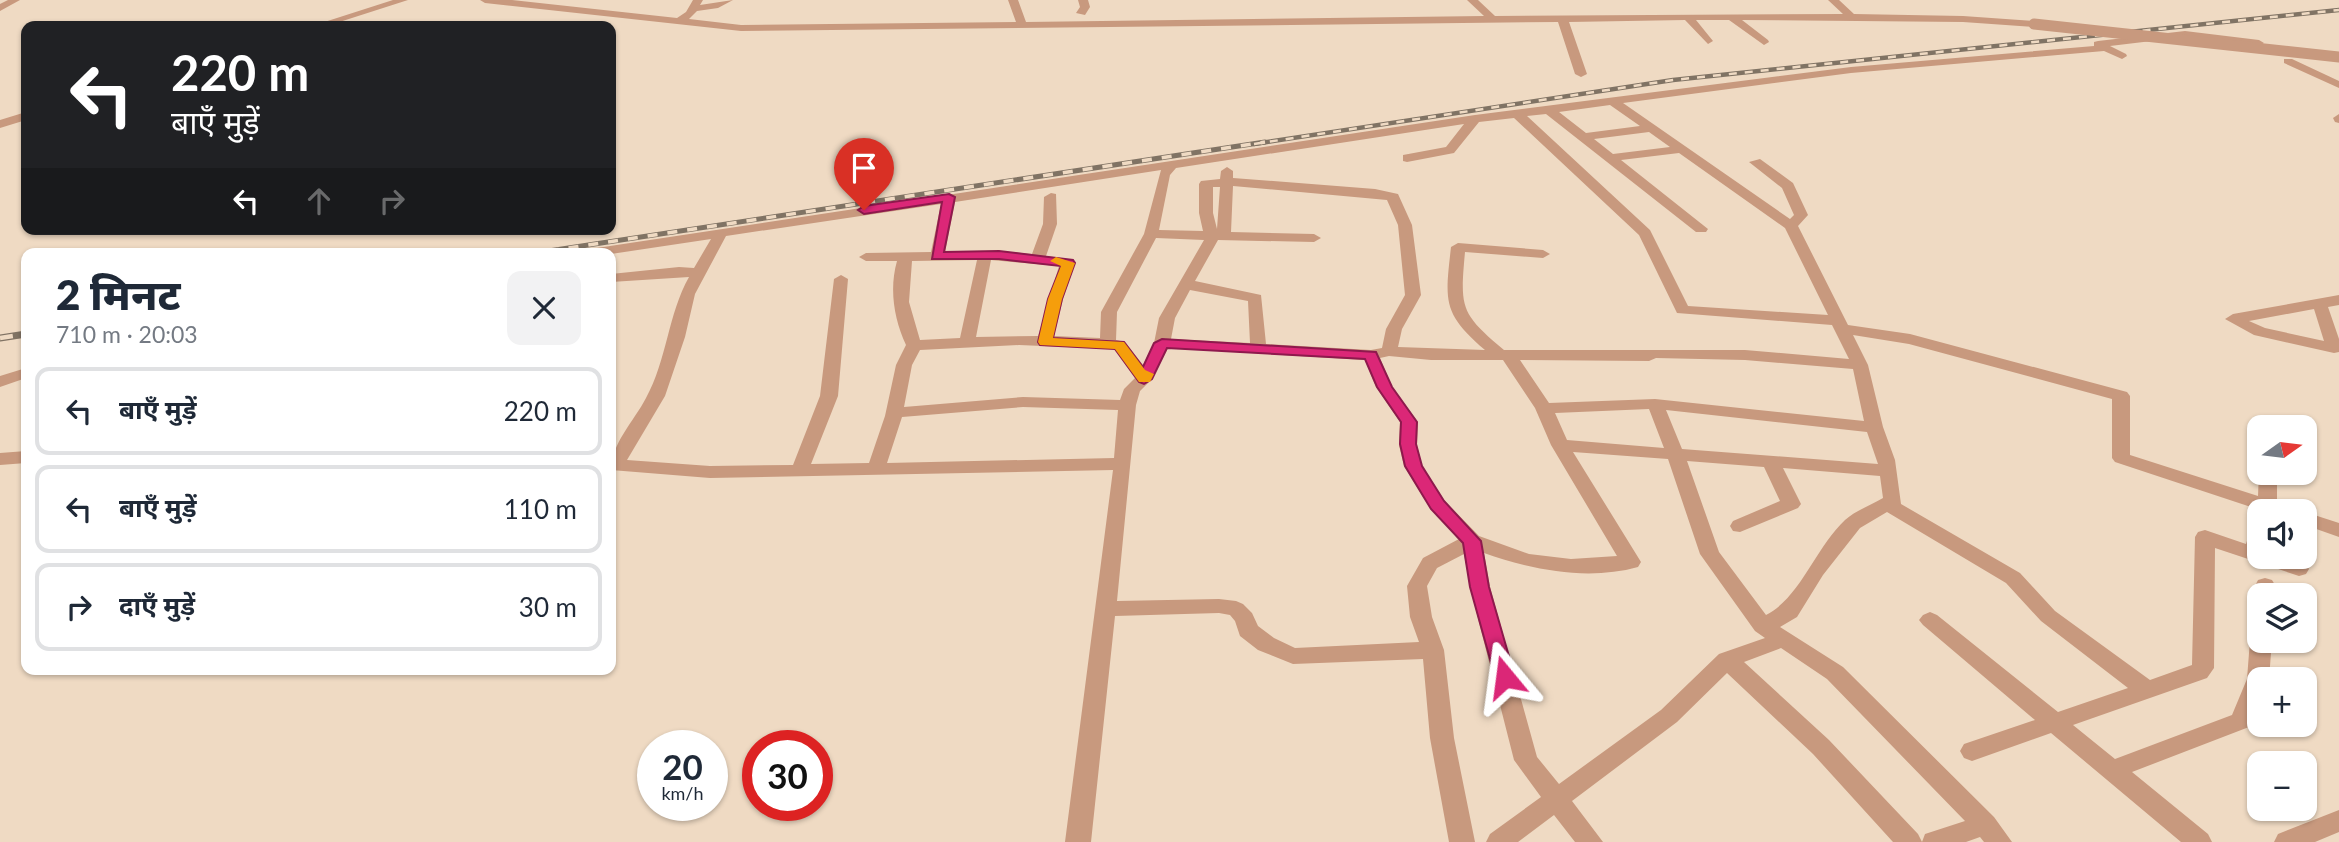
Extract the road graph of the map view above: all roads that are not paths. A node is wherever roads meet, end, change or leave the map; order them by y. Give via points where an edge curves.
1 (15, 0) edge
2 (403, 0) edge
3 (485, 0) edge
4 (728, 0) edge
5 (1013, 0) edge
6 (1083, 0) edge
7 (1472, 0) edge
8 (1833, 0) edge
9 (697, 4) edge
10 (0, 8) edge
11 (1081, 13) dead end
12 (1849, 14) junction
13 (1725, 16) junction
14 (1562, 17) junction
15 (1688, 17) junction
16 (1491, 18) junction
17 (348, 21) edge
18 (676, 23) junction
19 (2077, 24) dead end
20 (1022, 25) junction
21 (1708, 41) dead end
22 (1764, 42) dead end
23 (2105, 48) junction
24 (2339, 55) edge
25 (2122, 56) dead end
26 (2288, 61) dead end
27 (1581, 74) dead end
28 (2339, 85) edge
29 (1612, 101) junction
30 (1549, 110) junction
31 (1517, 114) junction
32 (21, 118) edge
33 (1475, 119) junction
34 (0, 124) edge
35 (1652, 128) junction
36 (1585, 137) junction
37 (1683, 149) junction
38 (1610, 158) junction
39 (1219, 159) junction
40 (1755, 162) dead end
41 (1170, 167) junction
42 (1419, 170) dead end
43 (1229, 182) junction
44 (949, 197) junction
45 (1051, 197) dead end
46 (1791, 226) junction
47 (1701, 229) dead end
48 (721, 233) junction
49 (1151, 233) junction
50 (1212, 237) junction
51 (1314, 238) dead end
52 (616, 249) edge
53 (1543, 254) dead end
54 (985, 255) junction
55 (866, 257) dead end
56 (906, 257) junction
57 (937, 257) junction
58 (1038, 259) junction
59 (698, 273) junction
60 (616, 277) edge
61 (841, 279) dead end
62 (1185, 284) junction
63 (2339, 300) edge
64 (2319, 302) junction
65 (1842, 325) junction
66 (1045, 342) junction
67 (967, 343) junction
68 (1108, 343) junction
69 (1162, 343) junction
70 (914, 345) junction
71 (1258, 349) junction
72 (1380, 353) junction
73 (1503, 354) junction
74 (1860, 365) junction
75 (21, 375) edge
76 (1144, 379) junction
77 (0, 382) edge
78 (1655, 404) junction
79 (1127, 405) junction
80 (1544, 408) junction
81 (894, 410) junction
82 (1874, 427) junction
83 (1560, 445) junction
84 (1676, 456) junction
85 (21, 457) edge
86 (0, 459) edge
87 (616, 459) edge
88 (1771, 463) junction
89 (616, 464) edge
90 (1123, 464) junction
91 (800, 469) junction
92 (876, 469) junction
93 (1887, 471) junction
94 (2247, 500) edge
95 (1887, 504) junction
96 (2317, 522) edge
97 (1740, 526) dead end
98 (2339, 530) edge
99 (1472, 541) junction
100 (2247, 552) edge
101 (1105, 609) junction
102 (1930, 620) dead end
103 (1772, 633) junction
104 (1433, 650) junction
105 (2260, 653) edge
106 (1727, 660) junction
107 (2147, 690) junction
108 (2054, 722) junction
109 (1972, 751) dead end
110 (2112, 771) junction
111 (1557, 797) junction
112 (2339, 821) edge
113 (1992, 834) edge
114 (1078, 842) edge
115 (1462, 842) edge
116 (1499, 842) edge
117 (1590, 842) edge
118 (1909, 842) edge
119 (1934, 842) edge
120 (2199, 842) edge
121 (2287, 842) edge

1 - 10 street
2 - 17 street
3 - 18 street
4 - 9 street via 714,6
5 - 20 street
6 - 11 street
7 - 16 street
8 - 12 street
9 - 18 street
12 - 13 street via 1812,10
12 - 19 street via 1959,15
13 - 15 street
13 - 22 street
13 - 24 street, bridge via 1910,17 2034,24
14 - 15 street
14 - 16 street
14 - 27 street
15 - 21 street
16 - 20 street
18 - 20 street via 741,28
23 - 24 street via 2098,44 2185,34
23 - 25 street
23 - 29 street via 1851,70
26 - 28 street
29 - 30 street
29 - 35 street
30 - 31 street
30 - 36 street
31 - 33 street
31 - 65 street via 1645,233 1682,310
32 - 34 street
33 - 39 street
33 - 42 street via 1450,150 1406,158
35 - 36 street
35 - 37 street
36 - 38 street
37 - 38 street
37 - 46 street
38 - 47 street
39 - 41 street
39 - 43 street via 1228,161
40 - 46 street via 1788,186 1801,215
41 - 44 street
41 - 49 street via 1164,175
43 - 50 street via 1224,231
43 - 50 street via 1206,184
43 - 72 street via 1392,197 1405,225 1413,295
44 - 48 street
44 - 57 street
45 - 58 street via 1050,224
46 - 65 street
48 - 52 street
48 - 59 street
49 - 50 street
49 - 68 street via 1109,312
50 - 51 street
50 - 62 street
53 - 73 street via 1458,247 1453,303 1462,322
54 - 57 street
54 - 58 street
54 - 67 street
55 - 56 street
56 - 57 street
56 - 70 street via 900,274 906,330
58 - 66 street via 1068,263
59 - 60 street
59 - 87 street via 687,294 656,396
61 - 91 street via 829,396
62 - 69 street via 1167,318
62 - 71 street via 1256,298
63 - 64 street
64 - 64 street via 2283,308 2233,319 2260,332 2334,348
65 - 74 street
65 - 94 street via 2122,396 2121,458
66 - 67 street
66 - 68 street
67 - 70 street
68 - 76 street via 1119,345
69 - 71 street
69 - 76 street
70 - 81 street via 904,365
71 - 72 street
72 - 73 street
72 - 99 street via 1384,387 1409,422 1413,466 1437,505
73 - 74 street via 1745,355
73 - 80 street
74 - 82 street
75 - 77 street
76 - 79 street via 1132,388
78 - 80 street
78 - 82 street
78 - 84 street
79 - 81 street via 1037,402 907,414
79 - 90 street
80 - 83 street
81 - 92 street
82 - 93 street
83 - 84 street
83 - 99 street via 1631,562 1571,566 1527,561
84 - 88 street
84 - 103 street via 1710,554
85 - 86 street
88 - 93 street
88 - 97 street via 1791,504
89 - 91 street via 710,472
90 - 92 street
90 - 101 street
91 - 92 street
93 - 95 street via 1894,501
95 - 103 street via 1853,523
95 - 107 street via 2013,578 2048,616
96 - 98 street
99 - 104 street via 1430,564 1417,586 1421,617
99 - 111 street via 1526,760
100 - 107 street via 2205,537 2203,668
101 - 104 street via 1236,609 1248,630 1293,656
101 - 114 street
102 - 108 street
103 - 106 street
103 - 113 street via 1835,673
104 - 115 street via 1442,738
105 - 110 street via 2258,679 2241,721
106 - 111 street via 1669,716
106 - 118 street via 1821,747
107 - 108 street
108 - 109 street
108 - 110 street
110 - 120 street
111 - 116 street
111 - 117 street
112 - 121 street
113 - 119 street

